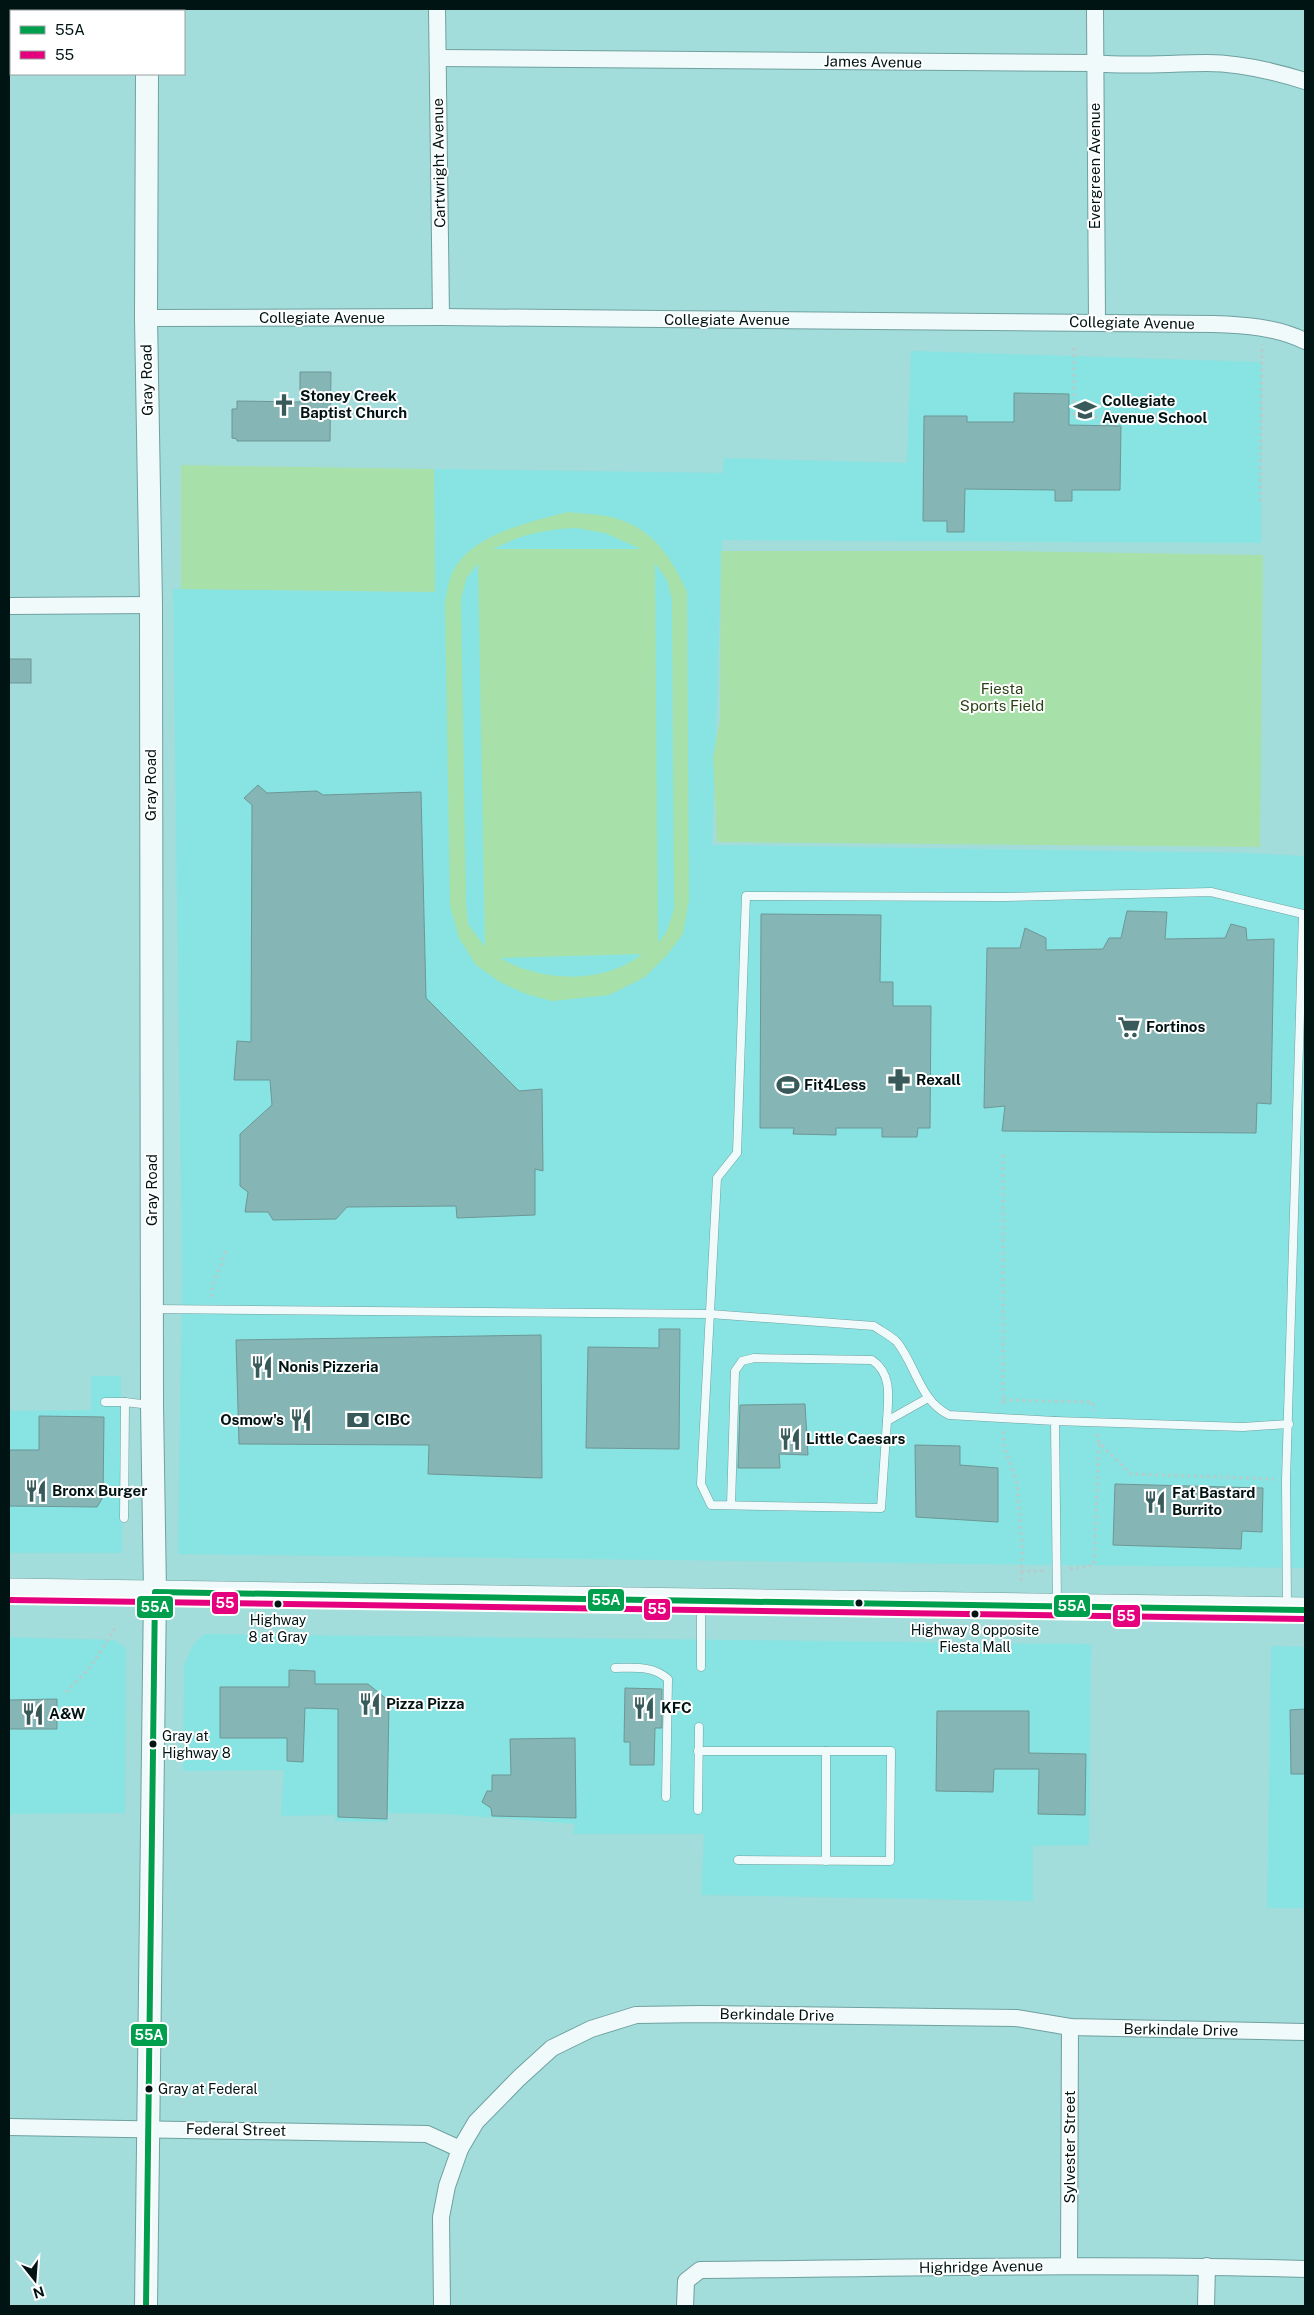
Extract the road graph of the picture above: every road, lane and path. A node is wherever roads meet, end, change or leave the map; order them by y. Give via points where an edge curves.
1 (437, 9) edge
2 (1095, 9) edge
3 (438, 58) junction
4 (1094, 63) junction
5 (147, 75) edge
6 (1305, 81) edge
7 (146, 318) junction
8 (441, 318) junction
9 (1096, 322) junction
10 (1262, 327) junction
11 (1305, 341) edge
12 (1074, 348) dead end
13 (1178, 414) dead end
14 (1260, 501) dead end
15 (151, 605) junction
16 (9, 606) edge
17 (1003, 1152) dead end
18 (226, 1248) dead end
19 (152, 1309) junction
20 (212, 1310) junction
21 (710, 1314) junction
22 (928, 1398) junction
23 (1003, 1400) junction
24 (104, 1402) dead end
25 (125, 1402) junction
26 (152, 1405) junction
27 (1003, 1419) junction
28 (887, 1421) junction
29 (1055, 1421) junction
30 (1094, 1423) junction
31 (1289, 1424) junction
32 (1099, 1443) junction
33 (1286, 1480) junction
34 (731, 1505) junction
35 (124, 1518) dead end
36 (1021, 1571) junction
37 (1056, 1571) junction
38 (9, 1590) edge
39 (155, 1592) junction
40 (702, 1601) junction
41 (1020, 1604) junction
42 (1057, 1605) junction
43 (1296, 1609) edge
44 (116, 1627) dead end
45 (700, 1667) dead end
46 (615, 1668) dead end
47 (66, 1692) dead end
48 (699, 1727) dead end
49 (698, 1751) junction
50 (826, 1751) junction
51 (666, 1797) dead end
52 (698, 1810) dead end
53 (738, 1860) dead end
54 (826, 1861) junction
55 (1070, 2027) junction
56 (1305, 2032) edge
57 (9, 2127) edge
58 (150, 2128) junction
59 (460, 2149) junction
60 (1070, 2266) junction
61 (1207, 2266) junction
62 (1305, 2269) edge
63 (146, 2306) edge
64 (442, 2306) edge
65 (686, 2306) edge
66 (1206, 2306) edge

1 - 3 street, Cartwright Avenue
2 - 4 street, Evergreen Avenue
3 - 4 street, James Avenue
3 - 8 street, Cartwright Avenue
4 - 6 street, James Avenue via 1209,63 1267,69
4 - 9 street, Evergreen Avenue
5 - 7 main road, Gray Road
7 - 8 street, Collegiate Avenue
7 - 15 main road, Gray Road
8 - 9 street, Collegiate Avenue
9 - 10 street, Collegiate Avenue
10 - 11 street, Collegiate Avenue
10 - 14 path
12 - 13 path via 1074,418
15 - 16 street
15 - 19 main road, Gray Road
17 - 23 path
18 - 20 path via 212,1282
19 - 20 lane
19 - 26 main road, Gray Road
20 - 21 lane
21 - 22 lane via 874,1326 896,1341
21 - 31 lane via 717,1178 737,1152 746,896 1003,897 1211,892 1303,914
21 - 34 lane via 701,1484 712,1505
22 - 27 lane via 938,1410 949,1415
22 - 28 lane
23 - 27 path
23 - 30 path via 1092,1402
24 - 25 lane
25 - 26 lane
25 - 35 lane
26 - 39 main road, Gray Road
27 - 29 lane
27 - 36 path via 1004,1447 1018,1483
28 - 34 lane via 881,1508
28 - 34 lane via 887,1376 872,1360 754,1358 742,1361 735,1371
29 - 30 lane
29 - 37 lane
30 - 31 lane via 1243,1427
30 - 32 path
31 - 33 lane
32 - 33 path via 1131,1474
32 - 37 path via 1094,1565
33 - 43 lane
36 - 37 path
36 - 41 path
37 - 42 lane
38 - 39 main road
39 - 40 main road
39 - 58 main road, Gray Road
40 - 41 main road
40 - 45 lane
41 - 42 main road
42 - 43 main road
44 - 47 path via 91,1666
46 - 51 lane via 648,1668 660,1671 668,1679
48 - 49 lane
49 - 50 lane
49 - 52 lane
50 - 54 lane
50 - 54 lane via 891,1751 890,1861
53 - 54 lane
55 - 56 street, Berkindale Drive
55 - 59 street, Berkindale Drive via 1016,2018 636,2015 591,2029 552,2048 476,2122
55 - 60 street, Sylvester Street
57 - 58 street, Federal Street
58 - 59 street, Federal Street via 427,2134
58 - 63 main road, Gray Road
59 - 64 street, Berkindale Drive via 447,2186 441,2218
60 - 61 street, Highridge Avenue
60 - 65 street, Highridge Avenue via 700,2270 686,2281
61 - 62 street, Highridge Avenue
61 - 66 street

